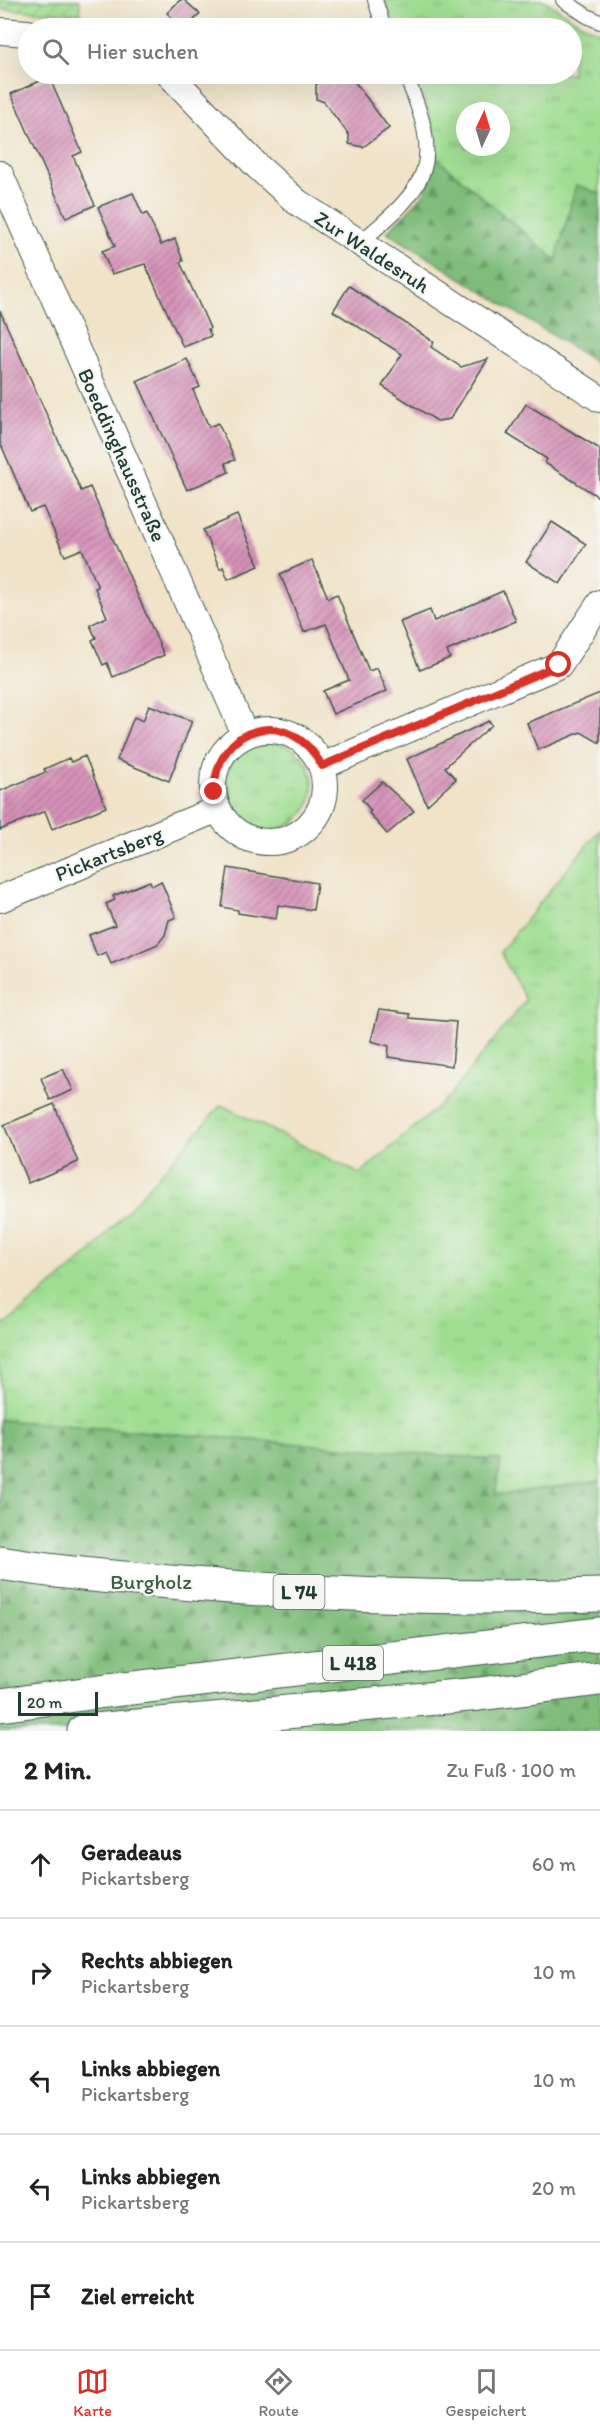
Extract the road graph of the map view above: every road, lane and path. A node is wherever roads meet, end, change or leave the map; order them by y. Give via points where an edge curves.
1 (375, 0) edge
2 (563, 0) edge
3 (381, 18) edge
4 (600, 22) edge
5 (0, 31) edge
6 (18, 32) edge
7 (179, 84) edge
8 (409, 84) edge
9 (0, 174) edge
10 (358, 244) junction
11 (600, 399) edge
12 (600, 603) edge
13 (245, 735) junction
14 (322, 766) junction
15 (218, 809) junction
16 (0, 899) edge
17 (0, 1563) edge
18 (600, 1596) edge
19 (600, 1634) edge
20 (600, 1679) edge
21 (0, 1705) edge
22 (97, 1729) edge

1 - 3 lane
2 - 4 lane
5 - 6 street
7 - 10 street, Zur Waldesruh via 277,187
8 - 10 lane via 427,140 422,175 400,209
9 - 13 street, Boeddinghausstraße
10 - 11 street, Zur Waldesruh
12 - 14 street via 559,665
13 - 14 street via 260,730 290,734 315,752
13 - 15 street via 220,759 214,775
14 - 15 street via 326,784 323,803 301,832 283,840 264,842 245,836 229,825
15 - 16 street, Pickartsberg
17 - 18 highway, L 74 via 261,1590 541,1598
19 - 21 highway, L 418
20 - 22 highway, L 418

